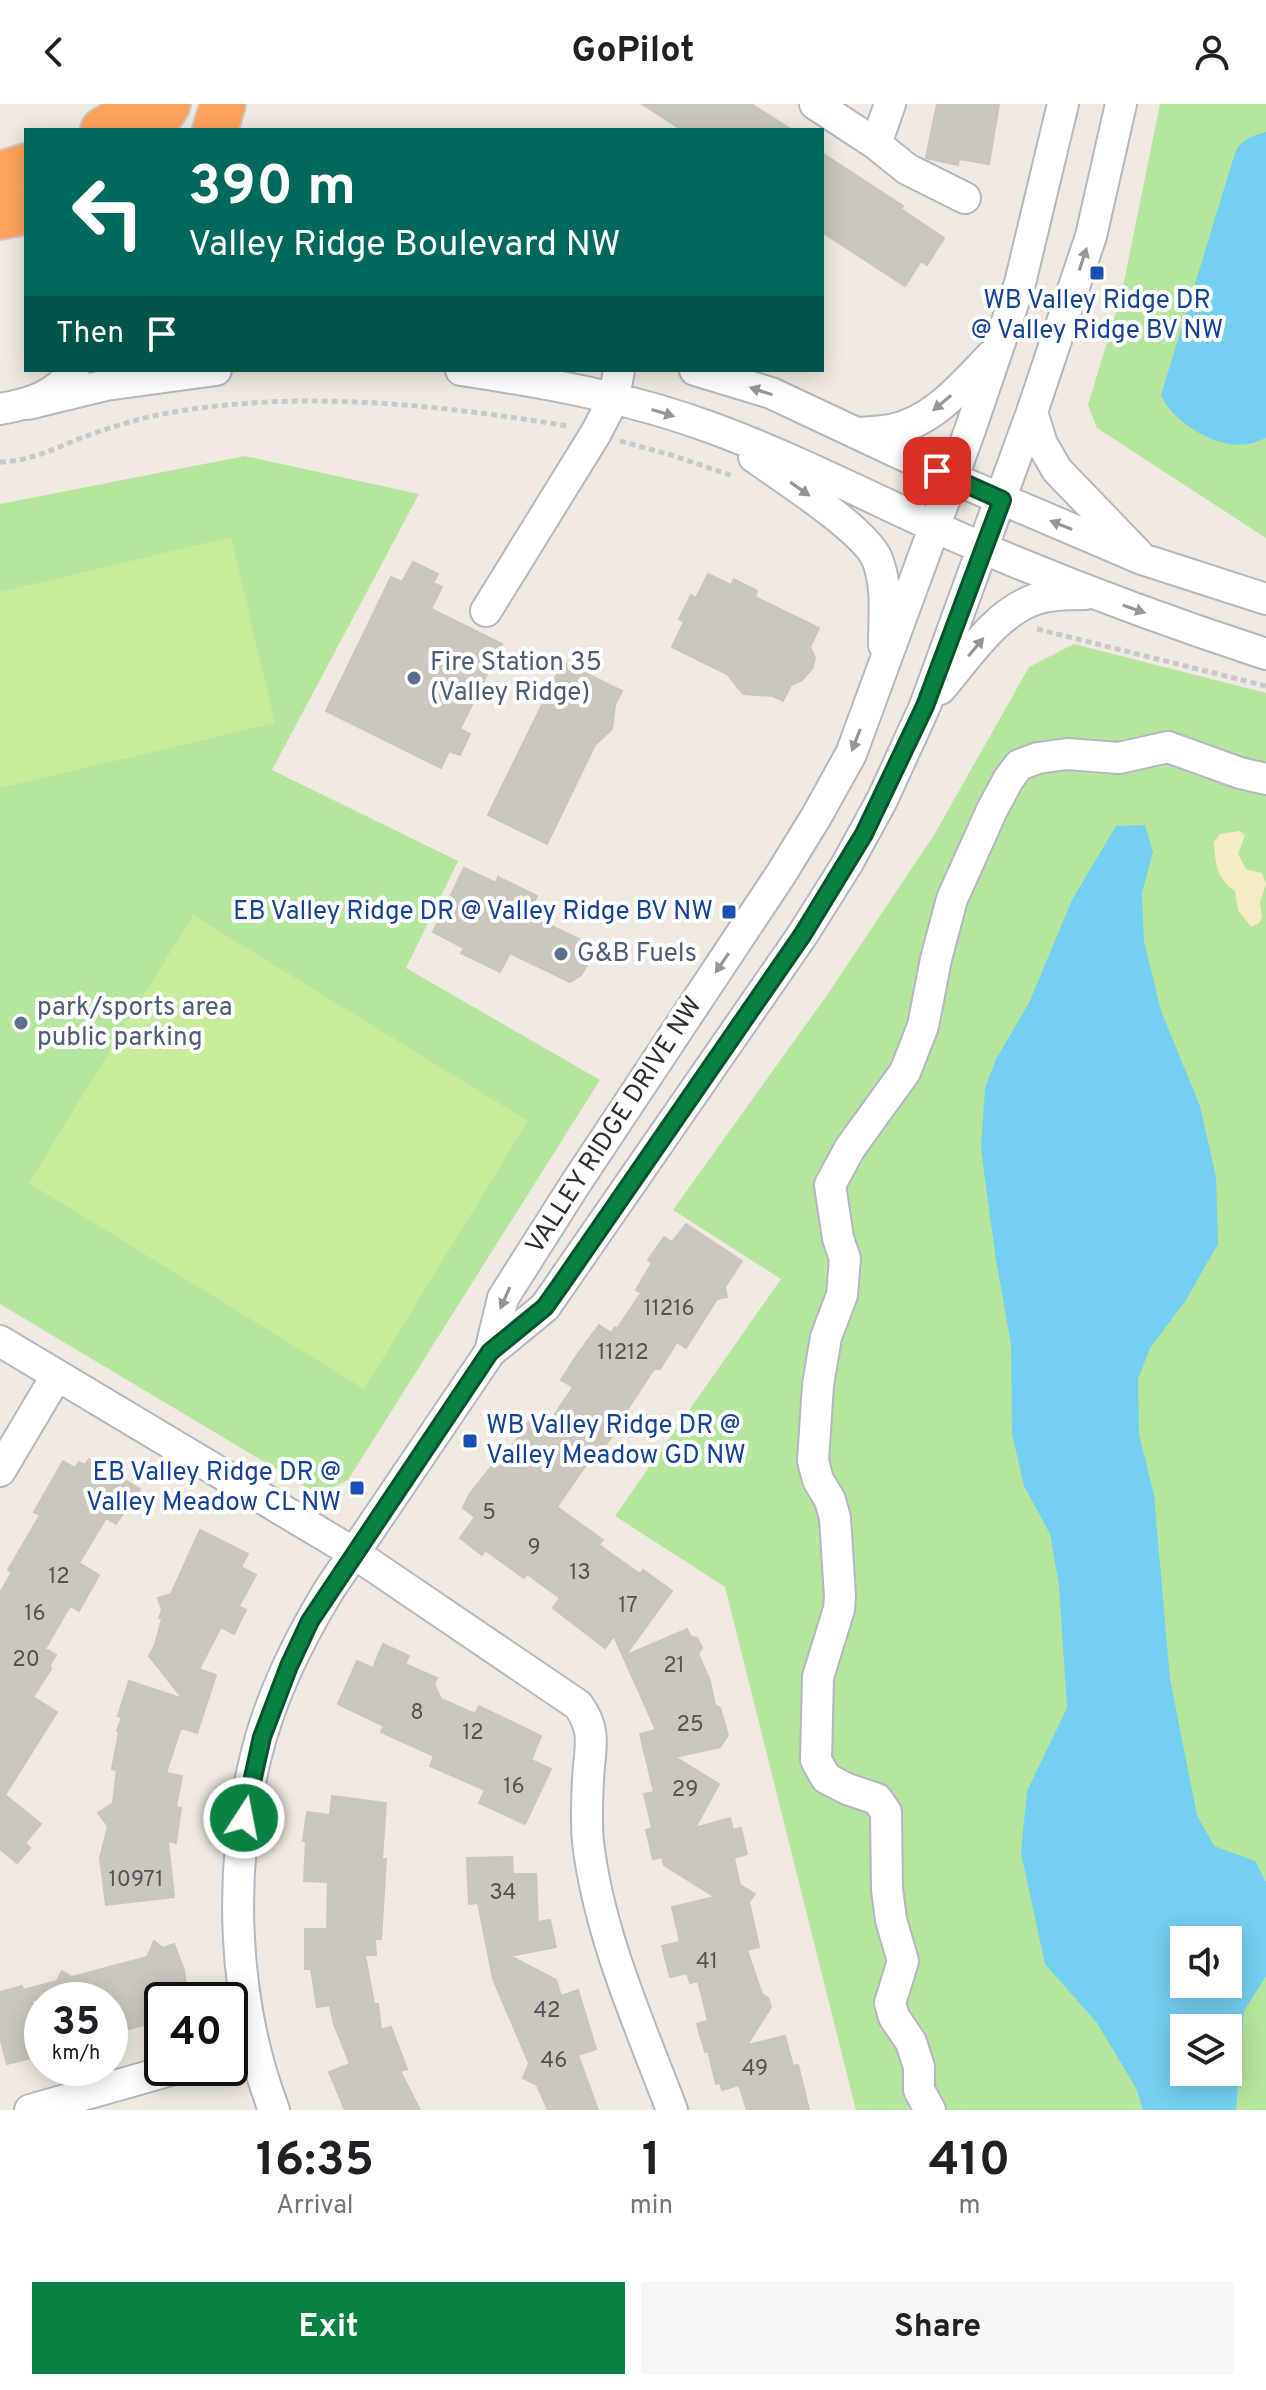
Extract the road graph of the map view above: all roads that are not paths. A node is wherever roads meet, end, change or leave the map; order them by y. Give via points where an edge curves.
1 (133, 104) edge
2 (168, 104) edge
3 (223, 104) edge
4 (815, 104) edge
5 (890, 104) edge
6 (1063, 104) edge
7 (1121, 104) edge
8 (106, 128) edge
9 (152, 128) edge
10 (216, 128) edge
11 (876, 144) junction
12 (24, 167) edge
13 (0, 174) edge
14 (965, 198) dead end
15 (24, 212) edge
16 (0, 217) edge
17 (24, 222) edge
18 (998, 349) junction
19 (72, 372) edge
20 (201, 372) edge
21 (474, 372) edge
22 (702, 372) edge
23 (617, 384) edge
24 (14, 407) edge
25 (1032, 412) junction
26 (713, 428) junction
27 (859, 433) junction
28 (952, 478) junction
29 (1002, 500) junction
30 (935, 526) junction
31 (984, 549) junction
32 (1142, 559) junction
33 (1090, 594) junction
34 (1266, 599) edge
35 (486, 611) dead end
36 (1266, 654) edge
37 (884, 668) junction
38 (925, 706) junction
39 (1266, 779) edge
40 (0, 1341) edge
41 (490, 1352) junction
42 (57, 1375) junction
43 (0, 1471) edge
44 (354, 1553) junction
45 (243, 1982) edge
46 (248, 2061) edge
47 (144, 2078) edge
48 (30, 2110) edge
49 (274, 2110) edge
50 (672, 2110) edge
51 (930, 2110) edge

1 - 8 highway
2 - 9 highway
3 - 10 highway
4 - 11 street
5 - 11 street
6 - 18 street, VALLEY RIDGE DRIVE NW via 1031,243
25 -> 7 street, VALLEY RIDGE DRIVE NW via 1091,236
11 - 14 street via 907,169
12 - 13 highway
15 - 16 highway
16 - 17 street
18 -> 27 street via 922,419 892,430
18 - 28 street, VALLEY RIDGE DRIVE NW
19 - 24 street via 50,394
20 - 24 street via 106,385
21 - 23 street via 565,386
27 -> 22 street via 771,393
23 -> 26 street
23 - 35 street via 596,433
25 - 29 street, VALLEY RIDGE DRIVE NW
25 - 32 street via 1057,470
26 - 30 street
26 -> 37 street via 864,540 885,586
27 - 28 street
28 - 29 street
28 - 30 street, VALLEY RIDGE DRIVE NW
29 - 31 street, VALLEY RIDGE DRIVE NW
32 -> 29 street
30 - 31 street
30 - 37 street, VALLEY RIDGE DRIVE NW
31 - 33 street
31 - 38 street, VALLEY RIDGE DRIVE NW
32 - 34 street
33 -> 36 street
38 -> 33 street via 1008,614 1035,599
37 -> 41 street, VALLEY RIDGE DRIVE NW via 851,754 816,817 503,1298
38 - 41 street, VALLEY RIDGE DRIVE NW via 864,834 790,954 545,1307
39 - 51 street via 1168,747 1119,758 1067,754 1019,765 997,800 952,899 923,1026 905,1072 830,1185 845,1259 842,1295 826,1337 818,1385 813,1461 835,1518 840,1596 818,1677 816,1760 826,1778 877,1799 886,1812 887,1889 903,1961 890,2003 911,2042 919,2090
40 - 42 street
41 - 44 street, VALLEY RIDGE DRIVE NW
42 - 43 street
42 - 44 street
44 - 45 street, VALLEY RIDGE DRIVE NW via 310,1621 256,1755 239,1863
44 - 50 street via 578,1705 587,1717 593,1754 588,1838 595,1889
46 - 49 street, VALLEY RIDGE DRIVE NW
47 - 48 street

